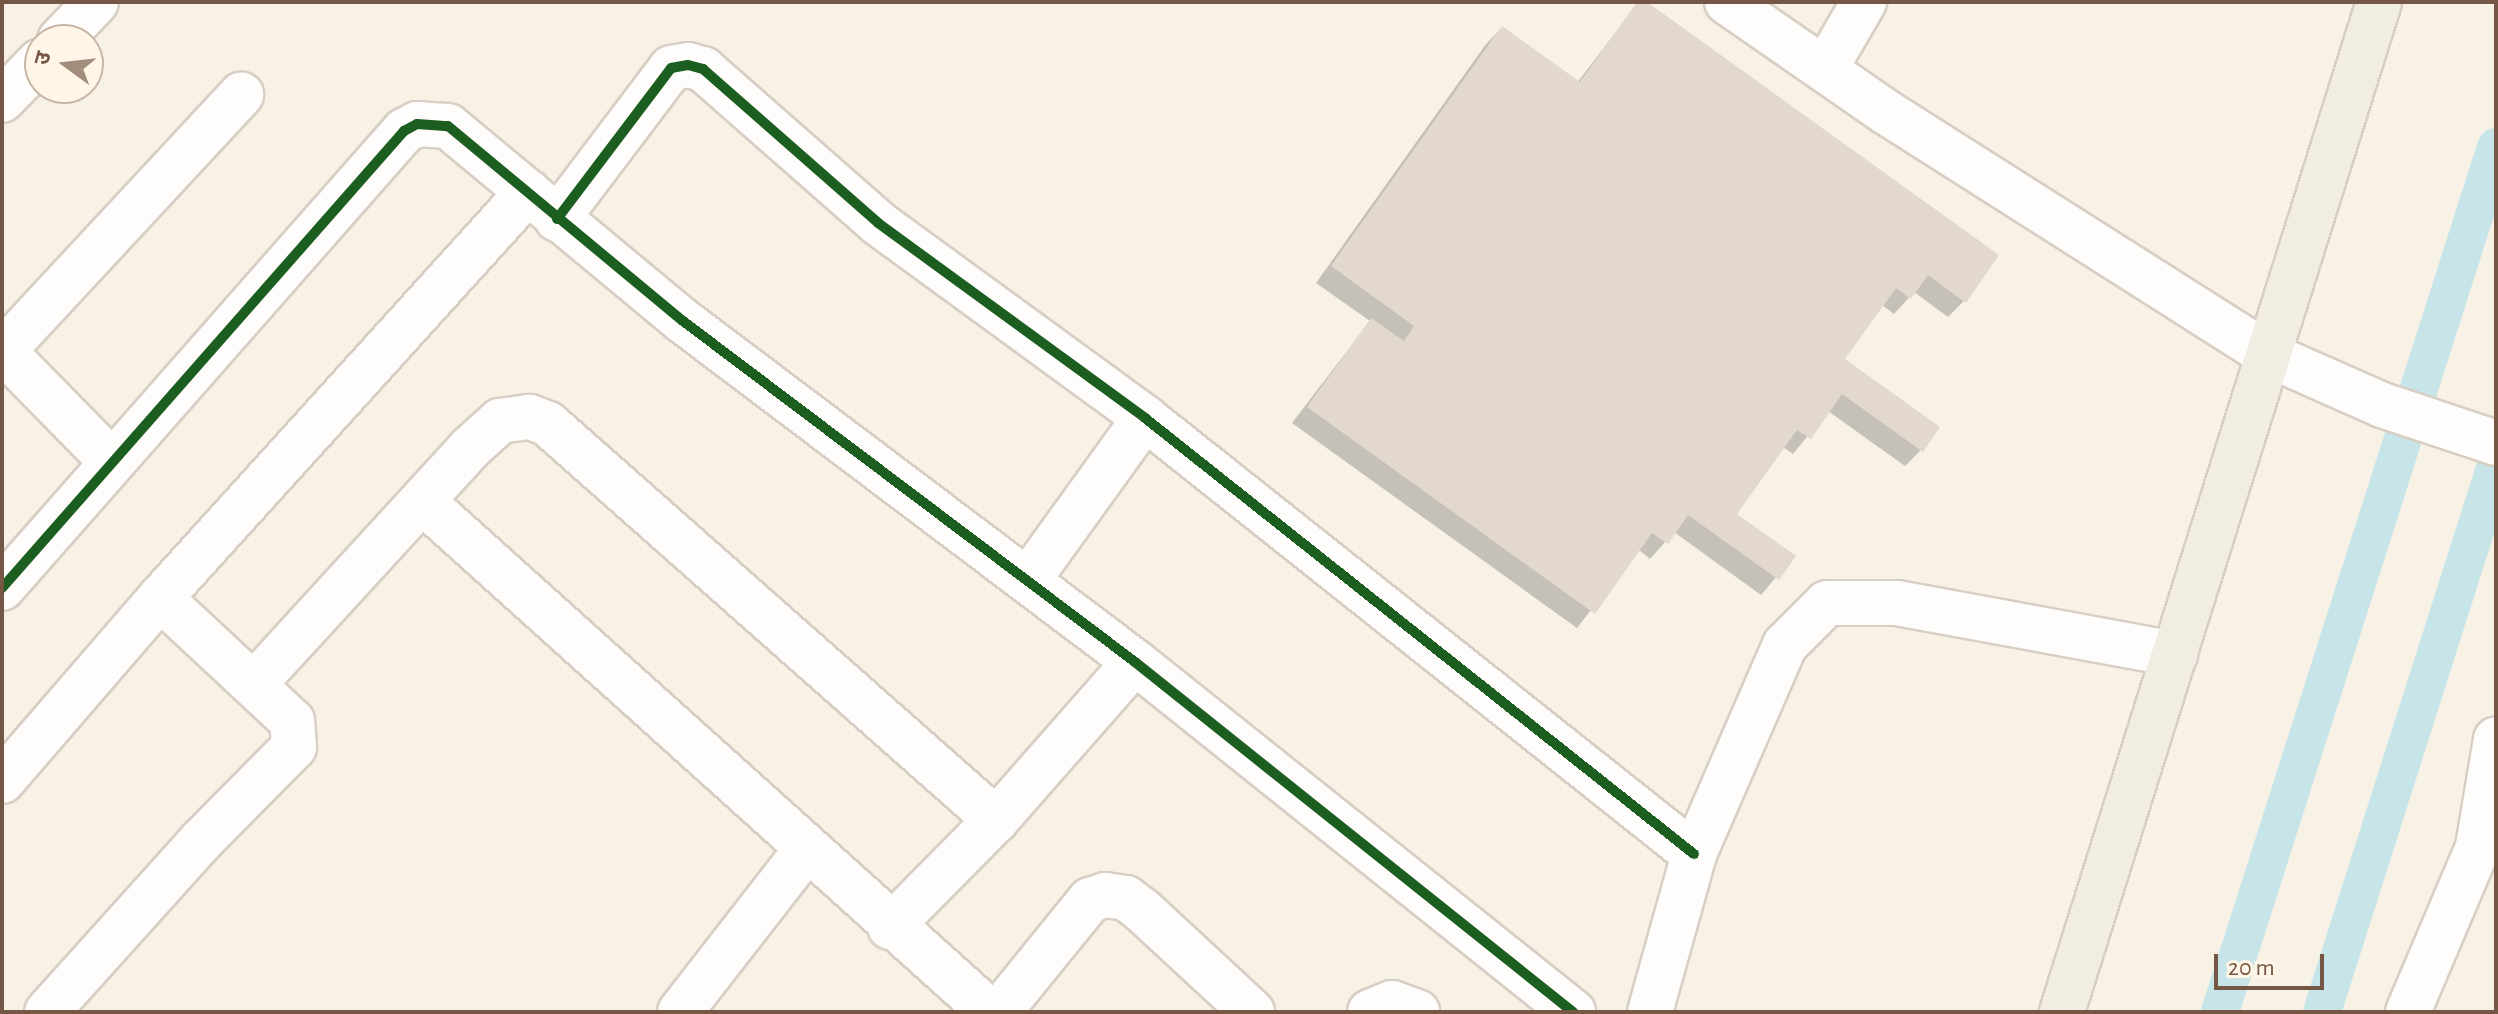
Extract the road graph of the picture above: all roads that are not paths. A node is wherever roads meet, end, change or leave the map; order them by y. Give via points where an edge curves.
1 (96, 2) edge
2 (1727, 2) edge
3 (1864, 2) edge
4 (2379, 2) edge
5 (75, 24) edge
6 (1825, 69) junction
7 (24, 77) edge
8 (241, 95) dead end
9 (2, 100) edge
10 (543, 206) junction
11 (2, 351) edge
12 (2269, 355) junction
13 (1145, 418) junction
14 (2484, 438) edge
15 (112, 462) junction
16 (422, 501) junction
17 (1028, 580) junction
18 (2, 588) edge
19 (160, 598) junction
20 (2175, 654) junction
21 (1135, 662) junction
22 (254, 684) junction
23 (2496, 739) edge
24 (2, 781) edge
25 (996, 820) junction
26 (806, 850) junction
27 (1694, 854) junction
28 (2480, 892) edge
29 (890, 927) junction
30 (960, 1003) edge
31 (47, 1012) edge
32 (680, 1012) edge
33 (999, 1012) edge
34 (1252, 1012) edge
35 (1370, 1012) edge
36 (1417, 1012) edge
37 (1573, 1012) edge
38 (1650, 1012) edge
39 (2062, 1012) edge
40 (2408, 1012) edge

1 - 5 street
2 - 6 street
3 - 6 street
4 - 12 main road
6 - 12 street
7 - 9 street
8 - 11 street
10 - 13 street via 671,68 703,69 878,223
10 - 15 street via 448,126 417,124 404,131
10 - 17 street
10 - 19 street
11 - 15 street
12 - 14 street via 2402,411
12 - 20 main road
13 - 17 street
13 - 27 street
15 - 18 street
16 - 22 street
16 - 25 street via 500,421 530,417 548,424
16 - 26 street
17 - 21 street
19 - 22 street
19 - 24 street
20 - 27 street via 1897,603 1827,603 1785,645
20 - 39 main road
21 - 25 street
21 - 37 street
22 - 31 street via 292,721 294,747
23 - 28 street via 2478,847
25 - 29 street
26 - 29 street
26 - 32 street
27 - 38 street
28 - 40 street
29 - 30 street
33 - 34 street via 1090,900 1105,895 1126,898 1142,910
35 - 36 street via 1392,1003

